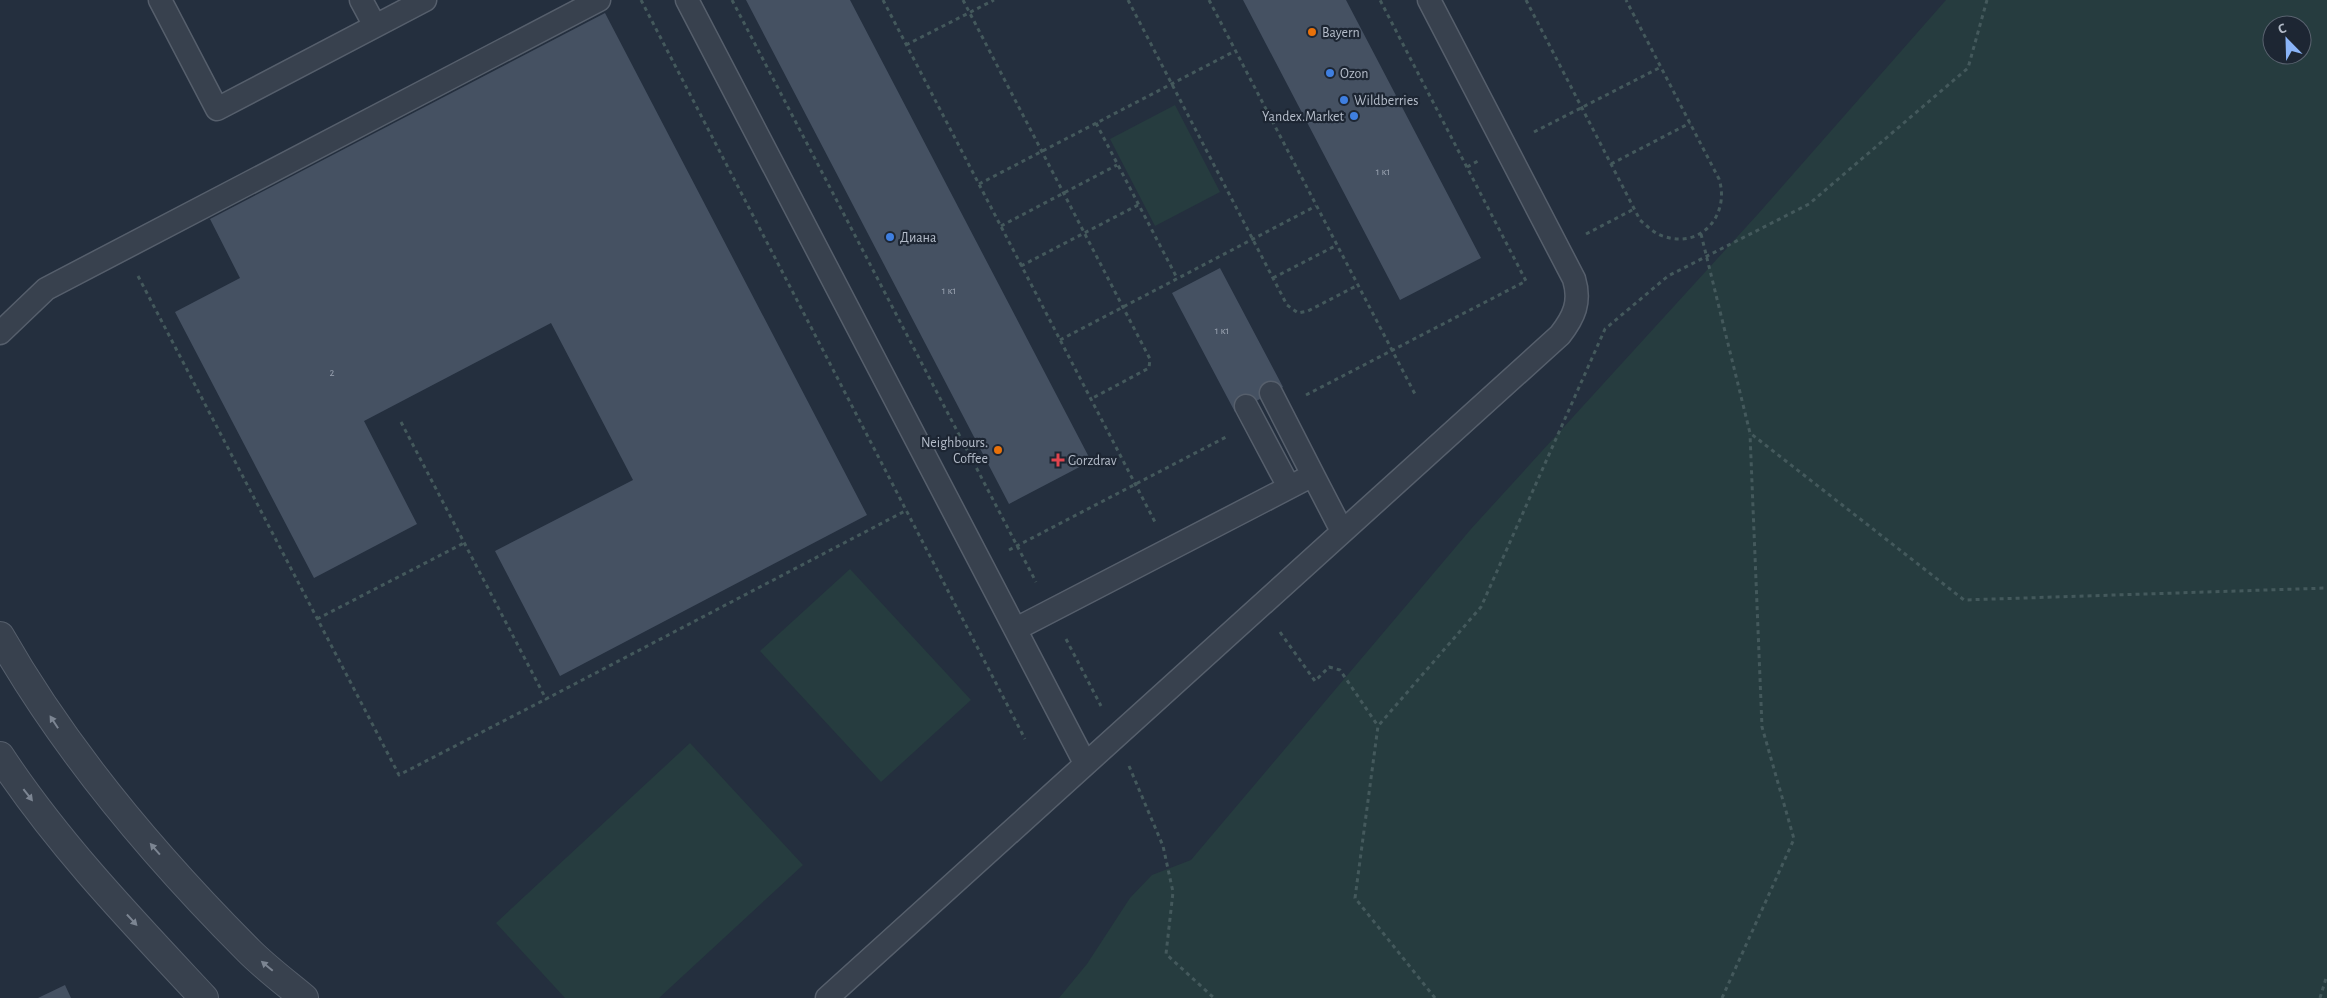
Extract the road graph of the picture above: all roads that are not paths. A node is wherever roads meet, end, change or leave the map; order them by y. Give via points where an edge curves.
1 (160, 0) edge
2 (361, 0) edge
3 (425, 0) edge
4 (598, 0) edge
5 (687, 0) edge
6 (1429, 0) edge
7 (375, 26) junction
8 (0, 333) edge
9 (1270, 394) dead end
10 (1246, 406) dead end
11 (1313, 475) junction
12 (1289, 487) junction
13 (1342, 531) junction
14 (1016, 630) junction
15 (0, 636) edge
16 (0, 756) edge
17 (1085, 763) junction
18 (204, 998) edge
19 (304, 998) edge
20 (827, 998) edge

1 - 7 lane via 217,109
2 - 7 lane
3 - 7 lane
4 - 8 lane via 46,289
5 - 14 lane
6 - 13 lane via 1574,279 1578,293 1576,307 1571,322 1560,335
9 - 11 lane
10 - 12 lane
11 - 12 lane
11 - 13 lane
12 - 14 lane
13 - 17 lane
14 - 17 lane
19 -> 15 street via 250,952 156,850 70,746
16 -> 18 street via 97,883
17 - 20 lane

